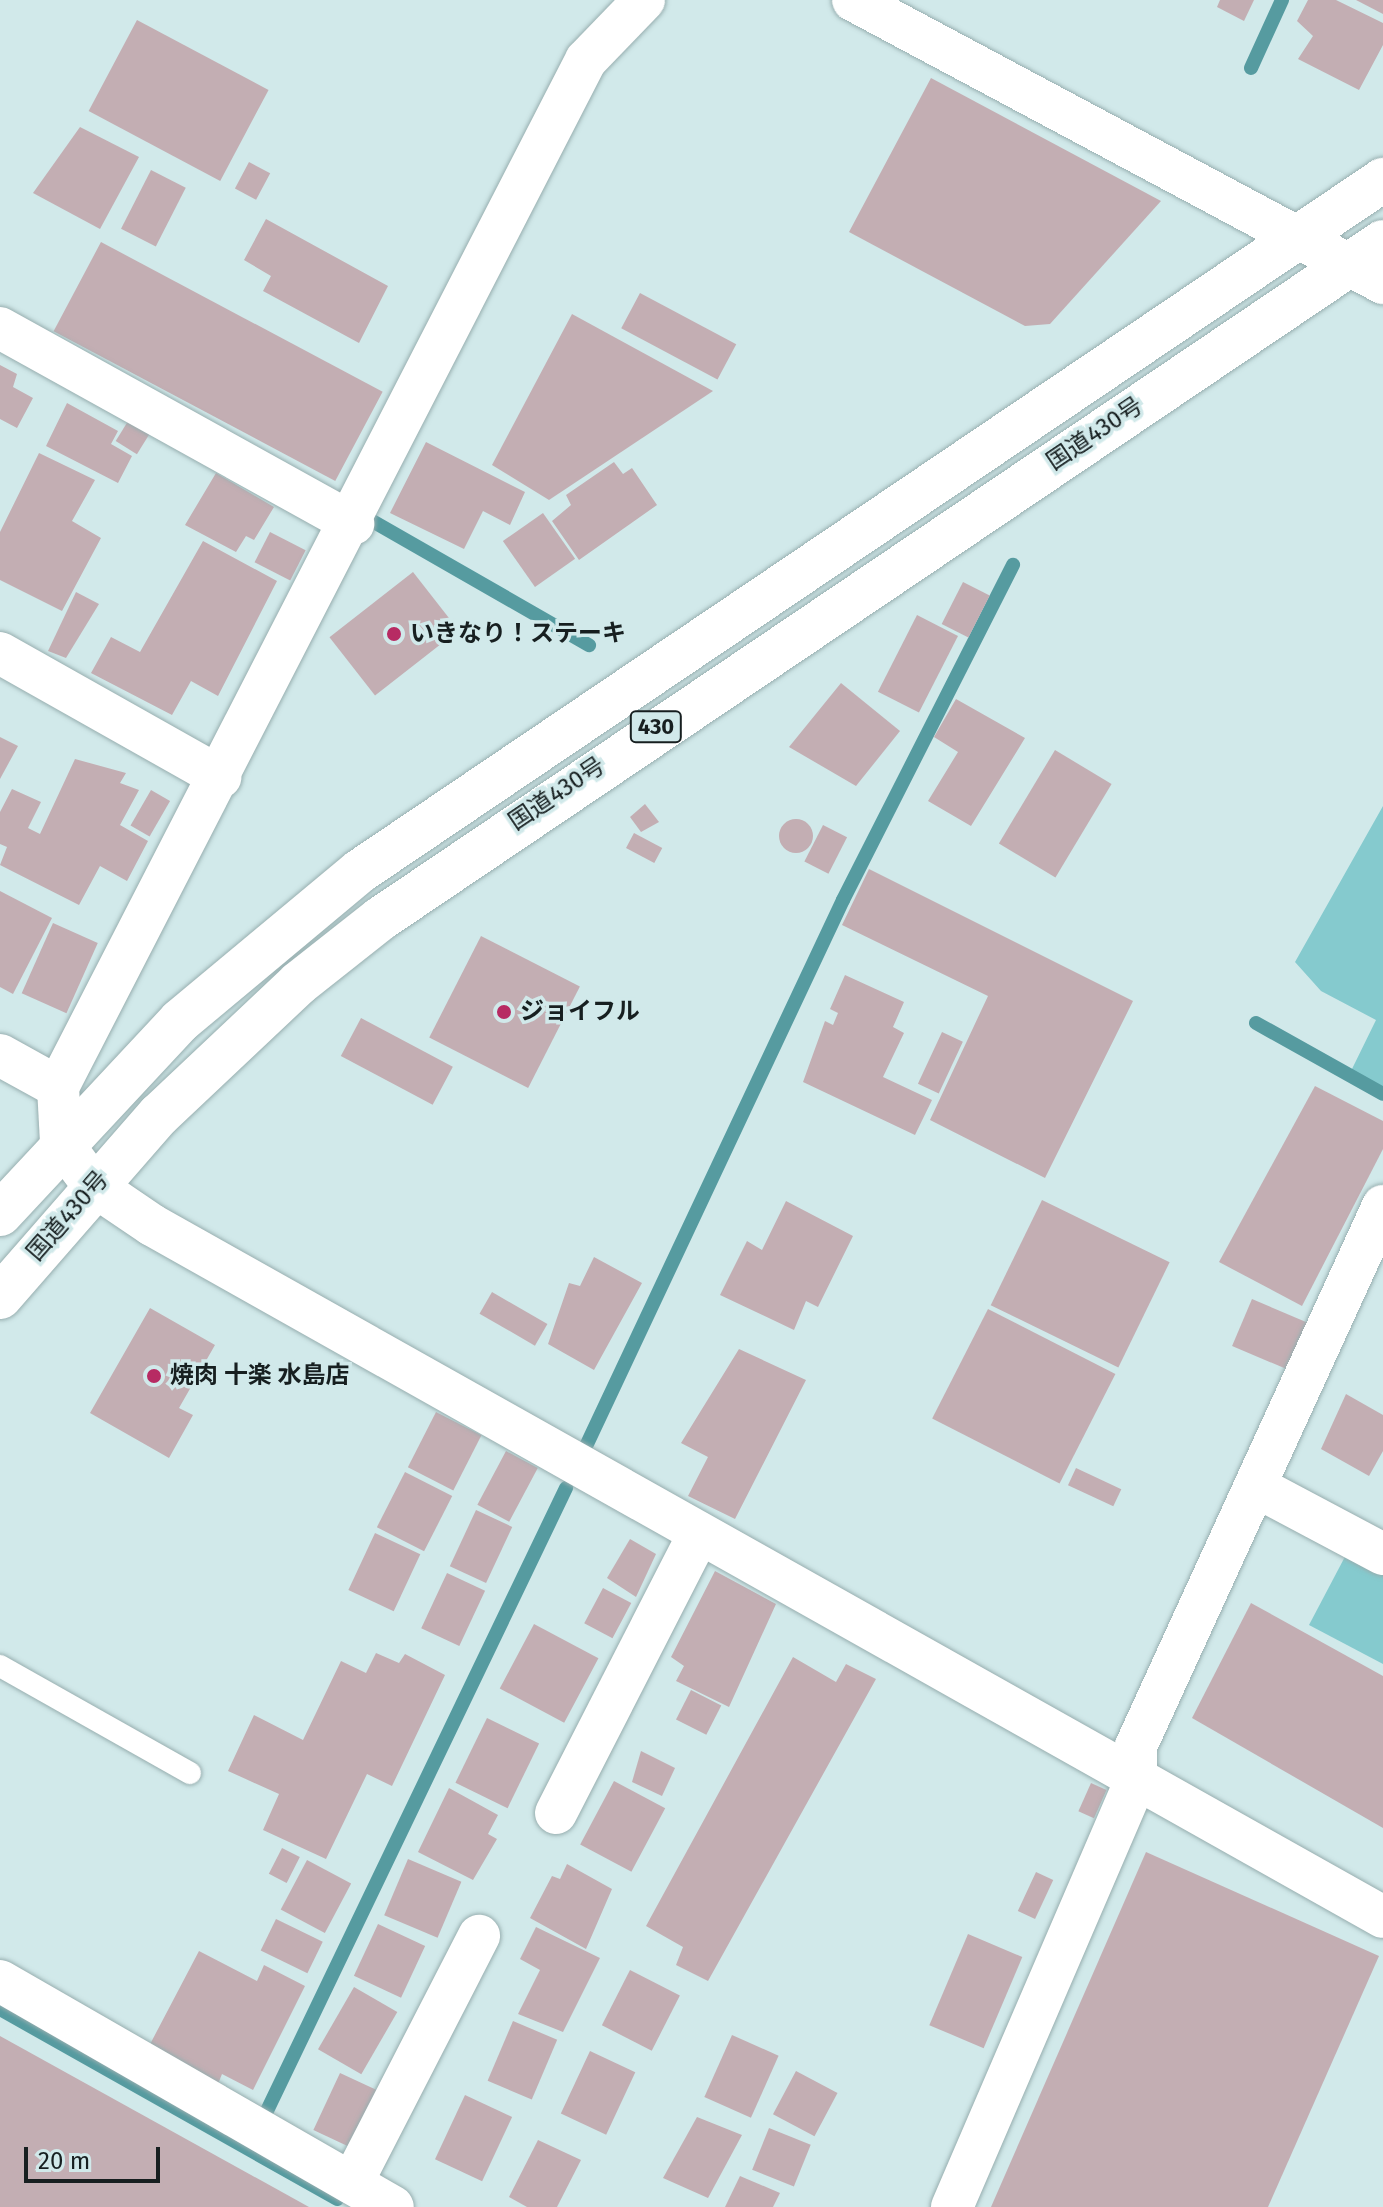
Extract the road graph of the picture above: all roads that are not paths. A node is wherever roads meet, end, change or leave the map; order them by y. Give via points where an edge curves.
1 (644, 0) edge
2 (853, 0) edge
3 (1383, 180) edge
4 (1299, 238) junction
5 (1372, 263) edge
6 (0, 328) edge
7 (356, 517) junction
8 (0, 653) edge
9 (220, 777) junction
10 (0, 1055) edge
11 (58, 1087) junction
12 (61, 1142) junction
13 (93, 1185) junction
14 (1383, 1206) edge
15 (0, 1214) edge
16 (0, 1297) edge
17 (1255, 1486) junction
18 (699, 1534) junction
19 (1383, 1554) edge
20 (0, 1666) edge
21 (190, 1773) dead end
22 (1136, 1780) junction
23 (556, 1813) dead end
24 (1383, 1917) edge
25 (479, 1936) dead end
26 (0, 1981) edge
27 (352, 2183) junction
28 (393, 2207) edge
29 (952, 2207) edge

1 - 7 street via 586,60
2 - 4 street
3 - 4 highway, 国道430号 / 430
4 - 5 street
4 - 12 highway, 国道430号 / 430 via 360,871 180,1021
5 - 13 highway, 国道430号 / 430 via 380,919 231,1044
6 - 7 street
7 - 9 street
8 - 9 street
9 - 11 street
10 - 11 street
11 - 12 street
12 - 13 street
12 - 15 highway, 国道430号 / 430
13 - 16 highway, 国道430号 / 430
13 - 18 street
14 - 17 street
17 - 19 street
17 - 22 street via 1136,1746
18 - 22 street
18 - 23 street
20 - 21 lane
22 - 24 street
22 - 29 street
25 - 27 street
26 - 27 street
27 - 28 street

